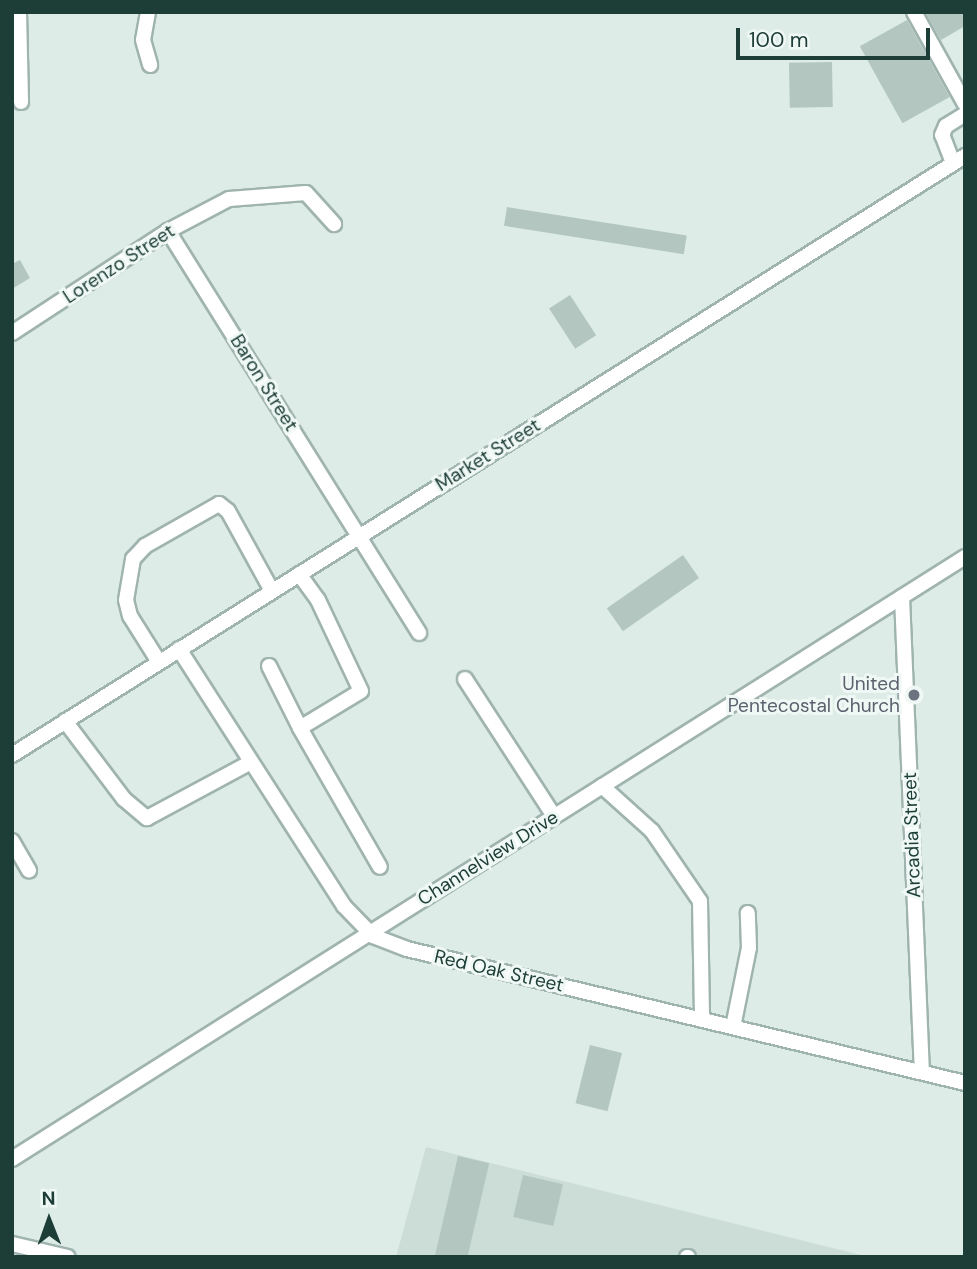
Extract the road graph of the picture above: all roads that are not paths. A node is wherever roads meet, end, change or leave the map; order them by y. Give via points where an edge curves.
1 (19, 12) edge
2 (148, 12) edge
3 (914, 12) edge
4 (150, 65) dead end
5 (21, 102) dead end
6 (965, 104) edge
7 (965, 114) edge
8 (959, 159) edge
9 (334, 224) dead end
10 (168, 231) junction
11 (12, 333) edge
12 (360, 535) junction
13 (965, 557) edge
14 (299, 574) junction
15 (272, 591) junction
16 (902, 597) junction
17 (419, 633) dead end
18 (179, 649) junction
19 (159, 662) junction
20 (270, 666) dead end
21 (465, 679) dead end
22 (65, 721) junction
23 (300, 728) junction
24 (12, 755) edge
25 (251, 762) junction
26 (602, 786) junction
27 (554, 816) junction
28 (12, 841) edge
29 (380, 867) dead end
30 (29, 870) dead end
31 (748, 913) dead end
32 (369, 933) junction
33 (702, 1020) junction
34 (733, 1027) junction
35 (922, 1072) junction
36 (965, 1083) edge
37 (12, 1158) edge
38 (12, 1244) edge
39 (68, 1257) edge

1 - 5 street
2 - 4 street via 143,40
3 - 6 street
7 - 8 street via 946,126 942,135
8 - 12 street, Market Street
9 - 10 street, Lorenzo Street via 306,193 229,199
10 - 11 street, Lorenzo Street
10 - 12 street, Baron Street
12 - 14 street, Market Street
12 - 17 street, Baron Street
13 - 16 street, Channelview Drive
14 - 15 street, Market Street
14 - 23 street via 318,600 361,691
15 - 18 street, Market Street
15 - 19 street via 228,511 219,504 145,546 133,559 126,600 130,616
16 - 26 street, Channelview Drive
16 - 35 street, Arcadia Street
18 - 19 street, Market Street
18 - 25 street, Red Oak Street
19 - 22 street, Market Street
20 - 23 street
21 - 27 street
22 - 24 street, Market Street
22 - 25 street via 124,799 147,818 175,807
23 - 29 street
25 - 32 street, Red Oak Street via 344,906
26 - 27 street, Channelview Drive
26 - 33 street via 652,831 700,901
27 - 32 street, Channelview Drive
28 - 30 street
31 - 34 street via 749,948
32 - 33 street, Red Oak Street via 407,949
32 - 37 street, Channelview Drive
33 - 34 street, Red Oak Street
34 - 35 street, Red Oak Street
35 - 36 street, Red Oak Street
38 - 39 street

